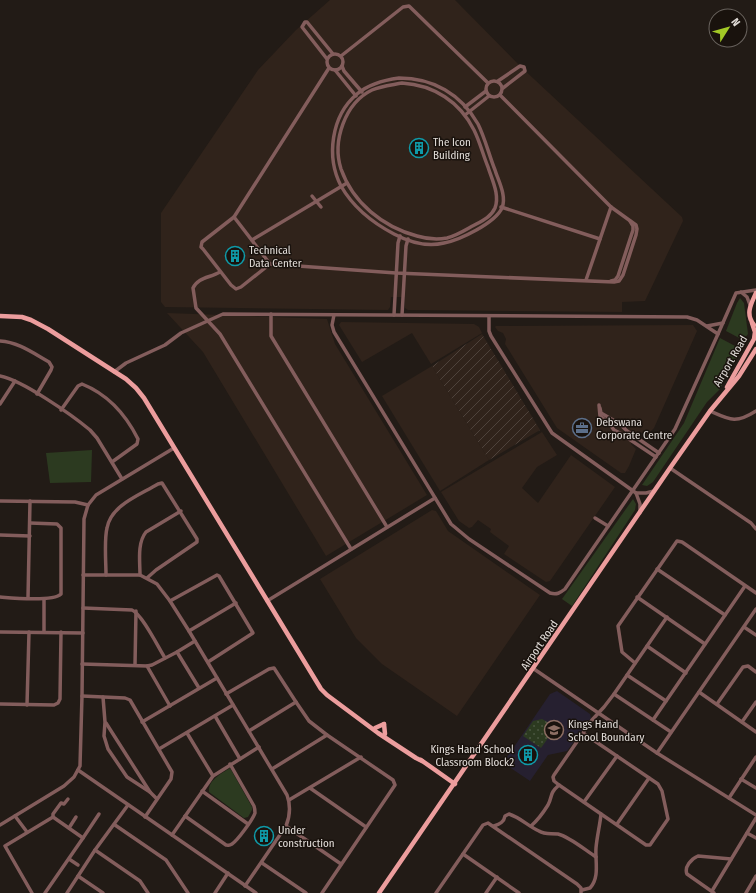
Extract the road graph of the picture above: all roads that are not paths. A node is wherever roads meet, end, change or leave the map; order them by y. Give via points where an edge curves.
1 (333, 54) junction
2 (341, 56) junction
3 (326, 59) junction
4 (342, 66) junction
5 (329, 68) junction
6 (335, 70) junction
7 (498, 81) junction
8 (488, 83) junction
9 (503, 88) junction
10 (361, 91) junction
11 (486, 91) junction
12 (356, 95) junction
13 (365, 95) junction
14 (500, 95) junction
15 (489, 96) junction
16 (359, 100) junction
17 (466, 107) junction
18 (461, 110) junction
19 (469, 112) junction
20 (465, 115) junction
21 (348, 183) junction
22 (342, 186) junction
23 (312, 196) dead end
24 (316, 202) junction
25 (496, 206) junction
26 (321, 207) dead end
27 (502, 207) junction
28 (611, 207) junction
29 (234, 217) junction
30 (402, 231) junction
31 (409, 234) junction
32 (400, 237) junction
33 (407, 239) junction
34 (600, 239) junction
35 (252, 240) junction
36 (270, 264) junction
37 (220, 272) junction
38 (396, 273) junction
39 (404, 273) junction
40 (586, 280) junction
41 (756, 290) edge
42 (740, 292) junction
43 (756, 293) edge
44 (750, 305) junction
45 (271, 314) junction
46 (334, 315) junction
47 (394, 315) junction
48 (402, 315) junction
49 (0, 316) edge
50 (489, 316) junction
51 (208, 320) junction
52 (723, 323) junction
53 (752, 323) junction
54 (706, 326) junction
55 (756, 328) edge
56 (718, 334) junction
57 (0, 341) edge
58 (756, 349) edge
59 (114, 372) junction
60 (0, 376) edge
61 (15, 381) junction
62 (37, 394) junction
63 (0, 404) edge
64 (712, 409) junction
65 (61, 410) junction
66 (756, 411) edge
67 (174, 448) junction
68 (659, 453) junction
69 (656, 457) junction
70 (112, 462) junction
71 (670, 468) junction
72 (122, 479) junction
73 (656, 491) junction
74 (634, 492) junction
75 (435, 498) junction
76 (0, 501) edge
77 (30, 502) junction
78 (88, 505) junction
79 (181, 511) junction
80 (640, 512) junction
81 (595, 518) dead end
82 (30, 523) junction
83 (608, 526) junction
84 (388, 527) junction
85 (756, 529) edge
86 (0, 535) edge
87 (30, 536) junction
88 (351, 549) junction
89 (657, 569) junction
90 (83, 575) junction
91 (106, 575) junction
92 (140, 575) junction
93 (147, 578) junction
94 (745, 586) junction
95 (756, 593) edge
96 (637, 597) junction
97 (0, 598) edge
98 (28, 598) junction
99 (44, 599) junction
100 (267, 600) junction
101 (170, 601) junction
102 (236, 603) junction
103 (83, 608) junction
104 (756, 609) edge
105 (136, 611) junction
106 (725, 615) junction
107 (666, 617) junction
108 (744, 627) junction
109 (189, 631) junction
110 (0, 632) edge
111 (29, 632) junction
112 (44, 632) junction
113 (61, 632) junction
114 (83, 633) junction
115 (756, 635) edge
116 (195, 641) junction
117 (705, 644) junction
118 (647, 646) junction
119 (177, 652) junction
120 (165, 658) junction
121 (208, 662) junction
122 (635, 663) junction
123 (82, 664) junction
124 (135, 665) junction
125 (147, 666) junction
126 (534, 669) junction
127 (756, 672) edge
128 (686, 673) junction
129 (627, 675) junction
130 (217, 678) junction
131 (199, 688) junction
132 (699, 692) junction
133 (226, 694) junction
134 (614, 694) junction
135 (82, 696) junction
136 (103, 697) junction
137 (666, 701) junction
138 (296, 702) junction
139 (756, 702) edge
140 (0, 704) edge
141 (717, 704) junction
142 (27, 705) junction
143 (233, 705) junction
144 (170, 706) junction
145 (599, 713) junction
146 (215, 716) junction
147 (356, 716) junction
148 (653, 720) junction
149 (105, 722) junction
150 (142, 722) junction
151 (742, 722) junction
152 (375, 728) junction
153 (249, 731) junction
154 (671, 732) junction
155 (756, 732) edge
156 (187, 733) junction
157 (583, 733) junction
158 (385, 734) junction
159 (327, 735) junction
160 (258, 747) junction
161 (159, 749) junction
162 (657, 753) junction
163 (616, 756) junction
164 (360, 757) junction
165 (756, 757) edge
166 (240, 759) junction
167 (422, 761) junction
168 (230, 764) junction
169 (272, 769) junction
170 (78, 770) junction
171 (213, 776) junction
172 (649, 778) junction
173 (741, 779) junction
174 (455, 784) junction
175 (559, 786) junction
176 (310, 788) junction
177 (756, 788) edge
178 (202, 791) junction
179 (150, 792) junction
180 (729, 798) junction
181 (68, 799) dead end
182 (157, 799) junction
183 (289, 800) junction
184 (584, 802) junction
185 (128, 805) junction
186 (99, 814) dead end
187 (601, 814) junction
188 (756, 815) edge
189 (15, 816) junction
190 (185, 816) junction
191 (54, 817) junction
192 (76, 817) dead end
193 (146, 817) junction
194 (756, 818) edge
195 (248, 824) junction
196 (617, 824) junction
197 (0, 825) edge
198 (115, 825) junction
199 (286, 826) junction
200 (494, 826) junction
201 (531, 826) junction
202 (366, 827) junction
203 (69, 828) junction
204 (28, 832) junction
205 (747, 833) junction
206 (172, 835) junction
207 (83, 838) junction
208 (756, 838) edge
209 (96, 850) junction
210 (463, 854) junction
211 (596, 857) junction
212 (69, 858) junction
213 (731, 859) junction
214 (262, 863) junction
215 (341, 864) junction
216 (78, 865) dead end
217 (228, 874) junction
218 (78, 876) junction
219 (756, 876) edge
220 (497, 877) junction
221 (245, 886) junction
222 (582, 892) edge
223 (713, 892) edge
224 (32, 893) edge
225 (45, 893) edge
226 (67, 893) edge
227 (104, 893) edge
228 (148, 893) edge
229 (188, 893) edge
230 (215, 893) edge
231 (256, 893) edge
232 (306, 893) edge
233 (322, 893) edge
234 (379, 893) edge
235 (436, 893) edge
236 (486, 893) edge
237 (519, 893) edge
238 (746, 893) edge

1 - 2 street
1 - 3 street
1 - 3 street via 307,22 304,23 303,28
2 - 4 street
2 - 8 street via 409,6
3 - 5 street
4 - 6 street
4 - 10 street
5 - 6 street
5 - 29 street
6 - 12 street
7 - 8 street via 492,80
7 - 9 street
7 - 9 street via 520,66 524,67 525,71
8 - 11 street
9 - 14 street
10 - 12 street
10 - 13 street
10 - 17 street via 383,81 408,78 439,86
11 - 15 street
11 - 17 street
12 - 16 street
12 - 22 street via 340,116 333,141 335,170
13 - 16 street
13 - 18 street via 372,90 391,85 411,84 443,95
14 - 15 street
14 - 28 street
15 - 19 street
16 - 21 street via 344,120 339,143 340,167
17 - 18 street
17 - 19 street
18 - 20 street
19 - 20 street
19 - 27 street via 478,125 500,183
20 - 25 street via 475,132 494,185
21 - 22 street
21 - 30 street via 373,214 382,222
22 - 24 street
22 - 32 street via 357,207 371,220
23 - 24 street
24 - 26 street
24 - 35 street
25 - 27 street
25 - 31 street via 487,218 448,238 426,238
27 - 33 street via 490,221 454,241 432,245
27 - 34 street
28 - 34 street
28 - 40 street via 636,225 638,231 618,282
29 - 35 street
29 - 37 street via 202,244 202,249
30 - 31 street
30 - 32 street
31 - 33 street
32 - 33 street
32 - 38 street
33 - 39 street
34 - 40 street
35 - 36 street
36 - 37 street via 238,289 233,288
36 - 38 street
37 - 51 street via 202,278 193,288 196,308
38 - 39 street
38 - 47 street
39 - 40 street
39 - 48 street
41 - 42 street
42 - 44 street via 747,297
42 - 52 street via 734,296
43 - 44 main road
44 - 53 main road, Airport Road
45 - 46 street
45 - 51 street via 223,314
45 - 84 street via 271,336
46 - 47 street
46 - 75 street via 334,332
47 - 48 street
48 - 50 street
49 - 59 main road via 31,320
50 - 54 street via 687,317 694,318
50 - 74 street via 491,336 549,430
51 - 59 street via 180,332 165,345 126,363
51 - 88 street via 220,334
52 - 54 street
52 - 56 street
53 - 55 main road, Airport Road
53 - 64 main road, Airport Road via 755,332 753,342
54 - 56 street
56 - 68 street via 679,422
57 - 62 street via 19,345 49,362 51,370
58 - 64 main road, Airport Road via 739,376
59 - 67 main road via 136,388 144,398
60 - 61 street
61 - 62 street
61 - 63 street
62 - 65 street
64 - 66 street via 731,420 741,419
64 - 71 main road, Airport Road
65 - 70 street via 94,433
65 - 70 street via 82,384 110,400 120,410 138,439 137,444
67 - 72 street
67 - 100 main road
68 - 69 street
68 - 69 street via 602,413 600,405 600,416 614,430
69 - 74 street
70 - 72 street
71 - 73 main road, Airport Road
71 - 85 street via 751,523
72 - 78 street via 96,495
73 - 74 street
73 - 80 main road, Airport Road
74 - 80 street via 640,504
74 - 83 street
75 - 83 street via 454,527 554,595 565,588
75 - 84 street
76 - 77 street
77 - 78 street via 75,502
77 - 82 street
78 - 90 street via 84,519
79 - 91 street via 162,483 119,508 107,528
79 - 92 street via 142,537
79 - 93 street via 197,542
80 - 126 main road, Airport Road
81 - 83 street
82 - 87 street
82 - 99 street via 57,524 61,528 61,594 56,598
84 - 88 street
86 - 87 street
87 - 98 street
88 - 100 street
89 - 94 street via 676,542 680,541
89 - 96 street
89 - 106 street
90 - 91 street
90 - 103 street
91 - 92 street
92 - 93 street
93 - 101 street via 157,584
94 - 95 street
94 - 106 street
96 - 107 street
96 - 122 street via 618,628 622,652
97 - 98 street
98 - 99 street
99 - 112 street
100 - 147 main road via 321,689
101 - 102 street via 217,574
101 - 109 street
102 - 109 street
102 - 121 street via 253,633
103 - 105 street
103 - 114 street
104 - 108 street
105 - 120 street
105 - 124 street
106 - 117 street
107 - 117 street
107 - 118 street
108 - 115 street
108 - 132 street
109 - 116 street
110 - 111 street
111 - 112 street
111 - 142 street
112 - 113 street
113 - 114 street
113 - 142 street via 60,700 54,705
114 - 123 street
116 - 119 street
116 - 121 street
117 - 128 street
118 - 122 street
118 - 128 street
119 - 120 street
119 - 131 street
120 - 125 street
121 - 130 street
122 - 129 street
123 - 124 street
123 - 135 street
124 - 125 street
125 - 144 street
126 - 145 street
126 - 174 main road, Airport Road
127 - 141 street via 748,666 743,667
128 - 137 street
129 - 134 street
129 - 137 street
130 - 131 street
130 - 133 street
131 - 144 street
132 - 141 street
132 - 154 street
133 - 138 street via 274,668
133 - 143 street
134 - 145 street
134 - 148 street
135 - 136 street
135 - 170 street via 81,760
136 - 149 street
136 - 150 street via 128,698
137 - 148 street
138 - 153 street
138 - 159 street via 309,721
139 - 151 street
140 - 142 street
141 - 151 street
143 - 146 street
143 - 153 street
144 - 150 street
145 - 157 street
145 - 162 street
146 - 156 street
146 - 166 street
147 - 152 main road
147 - 167 main road
148 - 154 street
149 - 179 street
149 - 179 street via 105,742 124,774
150 - 161 street
151 - 155 street
152 - 158 main road
152 - 158 main road via 384,724
153 - 160 street
154 - 162 street
156 - 161 street
156 - 171 street
157 - 163 street
157 - 175 street via 553,777
158 - 167 main road
159 - 164 street
159 - 169 street
160 - 166 street
160 - 169 street
161 - 182 street via 172,775
162 - 180 street
163 - 172 street
163 - 184 street
164 - 176 street
164 - 202 street via 395,783
165 - 173 street
166 - 168 street
167 - 174 main road
168 - 171 street
168 - 195 street via 254,806 255,814
169 - 183 street
170 - 185 street
170 - 189 street via 64,786
171 - 178 street
172 - 196 street
172 - 196 street via 660,787 668,816 667,822 649,845
173 - 177 street
173 - 180 street
174 - 234 main road, Airport Road
175 - 184 street
175 - 201 street via 551,793 543,813
176 - 183 street
176 - 202 street
178 - 190 street
178 - 195 street
179 - 182 street
180 - 188 street
181 - 191 street via 64,804 60,803 53,814
182 - 193 street
183 - 199 street via 290,815
184 - 187 street
185 - 193 street
185 - 198 street
186 - 207 street
187 - 196 street
187 - 211 street
189 - 197 street
189 - 204 street
190 - 195 street via 226,845 234,843
190 - 206 street
191 - 203 street
191 - 204 street
192 - 203 street
193 - 206 street
194 - 205 street
198 - 209 street
198 - 229 street via 166,860
199 - 214 street
199 - 215 street
200 - 201 street via 501,823 509,814
200 - 210 street via 490,823 484,824
200 - 222 street via 577,884
201 - 211 street via 544,833 559,835
202 - 215 street
203 - 207 street
204 - 224 street via 5,846
205 - 208 street
205 - 213 street
206 - 217 street
207 - 212 street
209 - 218 street
209 - 228 street via 140,881
210 - 220 street
210 - 235 street
211 - 222 street via 595,880 590,888
212 - 216 street
212 - 225 street
213 - 223 street
213 - 223 street via 698,856 686,867 687,874
214 - 221 street
214 - 232 street
215 - 233 street
217 - 221 street
217 - 230 street
218 - 226 street
218 - 227 street
219 - 238 street
220 - 236 street
220 - 237 street
221 - 231 street

